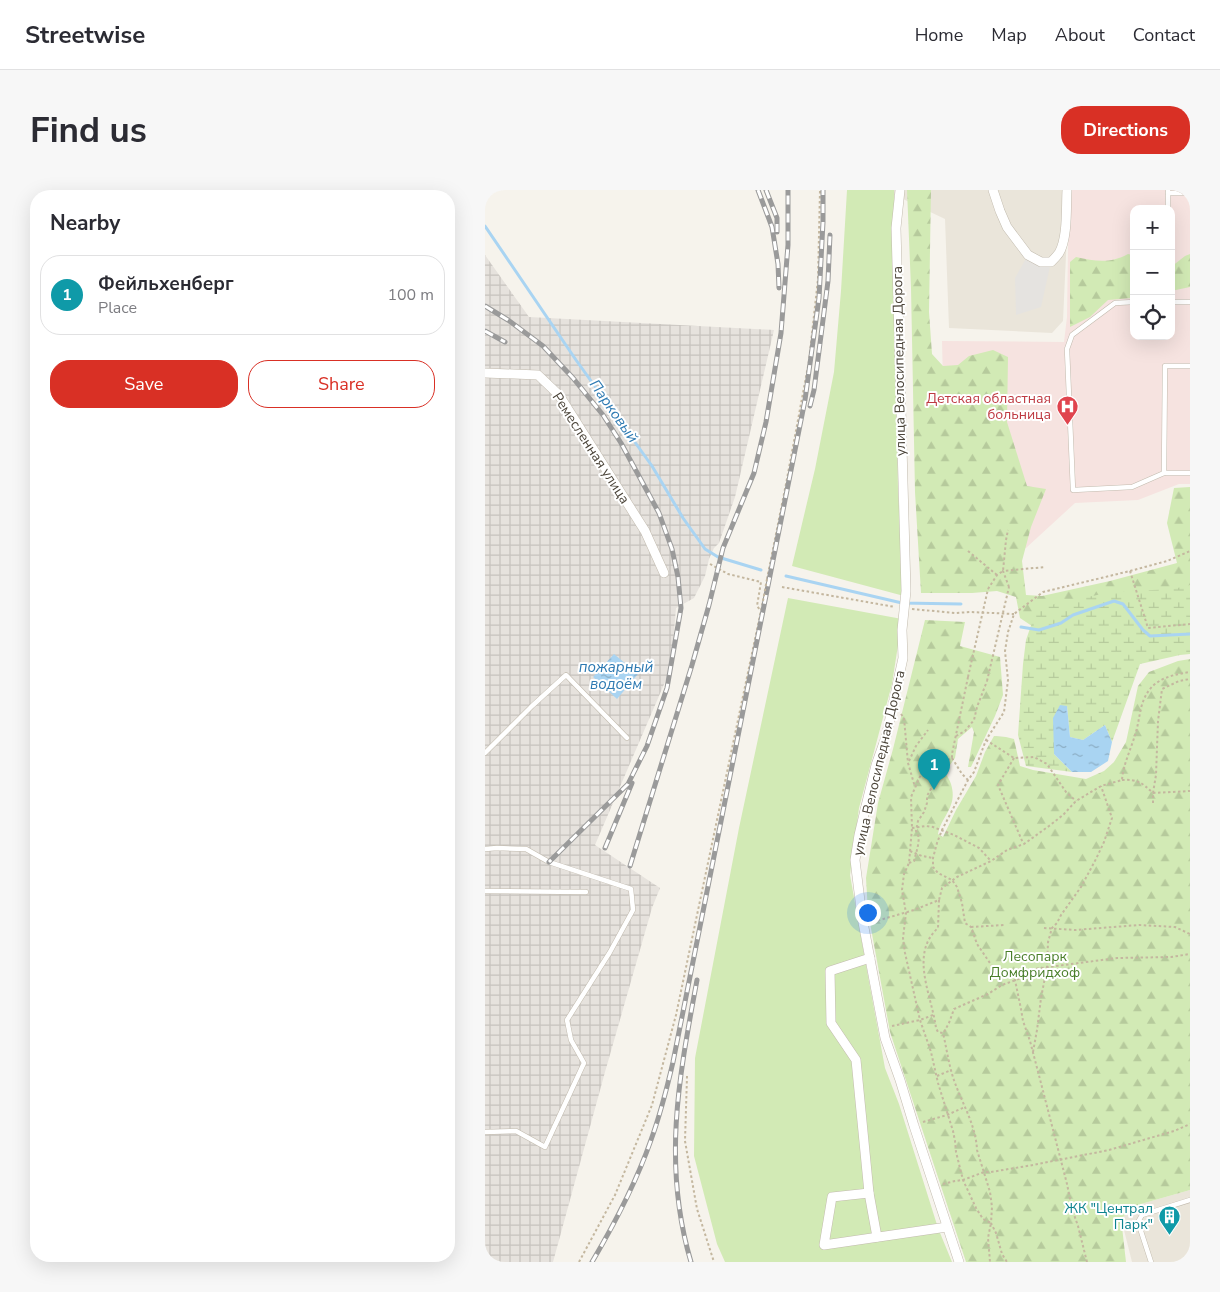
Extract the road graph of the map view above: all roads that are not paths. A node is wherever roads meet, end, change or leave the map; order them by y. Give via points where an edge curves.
1 (901, 190) edge
2 (993, 190) edge
3 (1067, 190) edge
4 (1168, 192) edge
5 (1190, 193) edge
6 (1168, 205) edge
7 (1130, 302) edge
8 (1175, 302) edge
9 (1190, 302) edge
10 (1190, 366) edge
11 (485, 373) edge
12 (1164, 473) junction
13 (1190, 473) edge
14 (664, 572) dead end
15 (627, 738) dead end
16 (485, 752) edge
17 (485, 849) edge
18 (485, 891) edge
19 (586, 892) dead end
20 (870, 958) junction
21 (485, 1132) edge
22 (869, 1193) junction
23 (1190, 1200) edge
24 (947, 1227) junction
25 (877, 1238) junction
26 (959, 1262) edge
27 (1151, 1262) edge

1 - 20 street, улица Велосипедная Дорога via 896,228 906,591 903,658 855,860
2 - 3 street via 1007,227 1028,255 1041,262 1051,262 1059,254 1064,236
4 - 5 lane
4 - 6 lane
7 - 12 lane via 1115,303 1072,335 1067,349 1073,490 1132,487
8 - 9 lane
10 - 12 lane via 1165,366
11 - 14 street, Ремесленная улица via 538,375 559,396 645,531
12 - 13 lane
15 - 16 lane via 565,675
17 - 21 lane via 526,849 549,862 631,889 633,910 567,1020 571,1040 584,1062 545,1147 516,1131
18 - 19 lane
20 - 22 street via 830,971 831,1024 856,1060
20 - 24 street, улица Велосипедная Дорога via 885,1038
22 - 25 street
22 - 25 street via 832,1197 824,1245
23 - 27 lane via 1142,1215 1138,1222
24 - 25 street
24 - 26 street, улица Велосипедная Дорога

